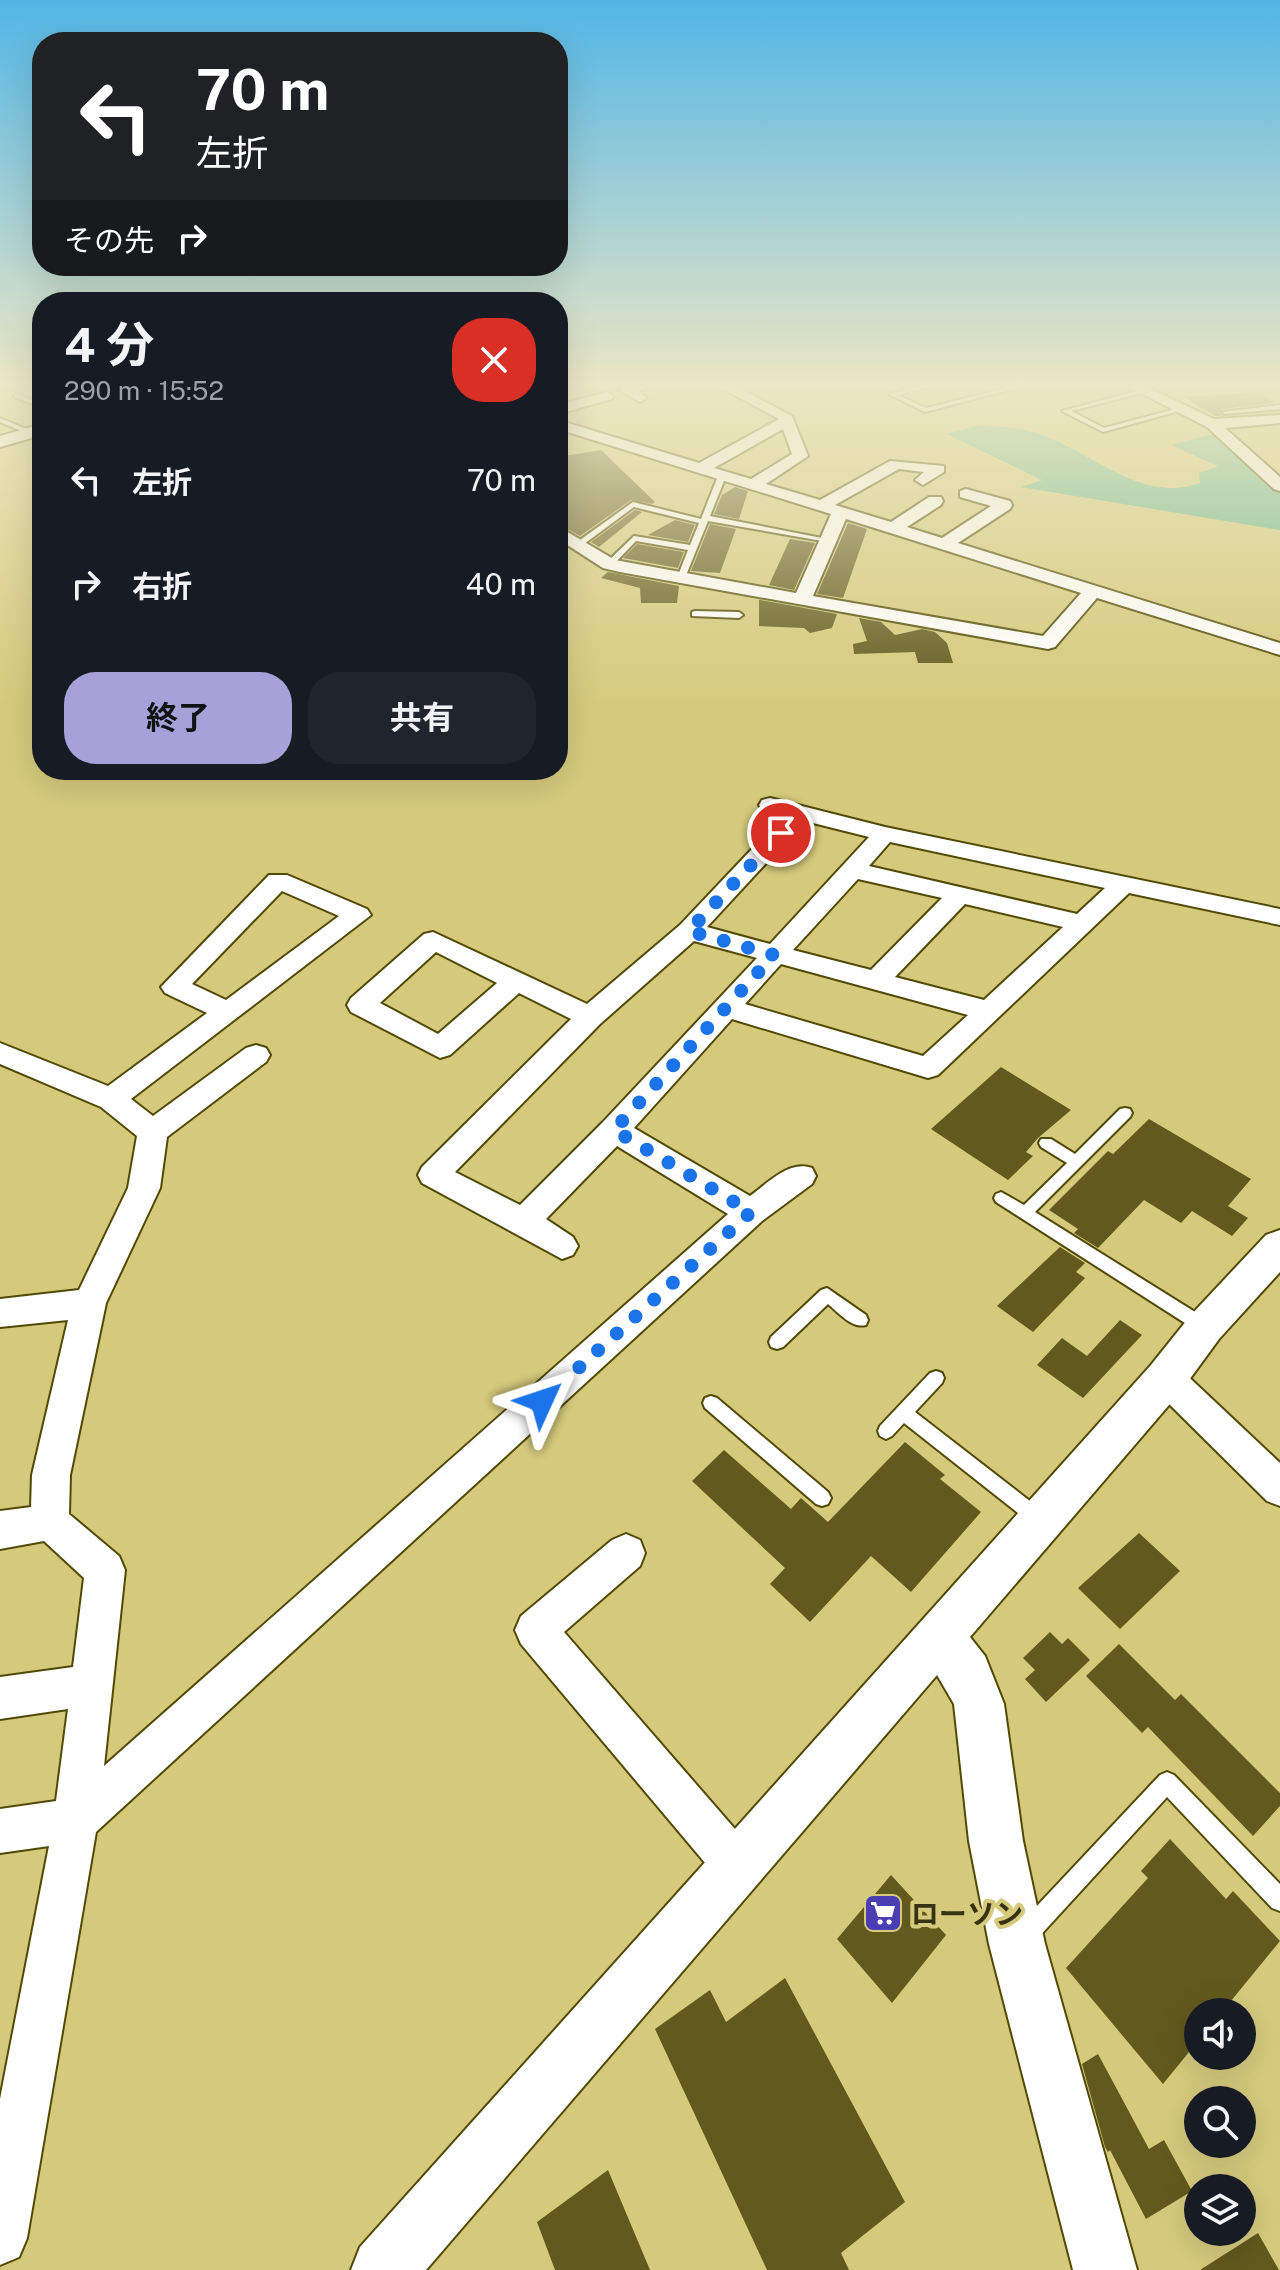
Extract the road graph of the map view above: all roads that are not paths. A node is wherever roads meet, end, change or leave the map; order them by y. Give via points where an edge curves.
1 (716, 490) edge
2 (767, 490) edge
3 (850, 490) edge
4 (966, 494) dead end
5 (935, 501) dead end
6 (820, 507) junction
7 (840, 513) junction
8 (704, 520) junction
9 (892, 529) junction
10 (568, 538) edge
11 (828, 540) junction
12 (577, 545) junction
13 (944, 545) junction
14 (693, 548) junction
15 (609, 564) junction
16 (681, 578) junction
17 (1093, 591) junction
18 (803, 597) junction
19 (695, 614) dead end
20 (739, 615) dead end
21 (1280, 649) edge
22 (770, 805) dead end
23 (799, 813) junction
24 (885, 834) junction
25 (852, 870) junction
26 (1122, 886) junction
27 (960, 894) junction
28 (1280, 917) edge
29 (1083, 923) junction
30 (689, 931) junction
31 (774, 955) junction
32 (516, 981) junction
33 (876, 981) junction
34 (725, 1007) junction
35 (989, 1011) junction
36 (228, 1012) junction
37 (590, 1017) junction
38 (0, 1053) edge
39 (256, 1055) dead end
40 (111, 1099) junction
41 (1125, 1113) dead end
42 (614, 1130) junction
43 (153, 1132) junction
44 (1046, 1143) dead end
45 (1077, 1162) junction
46 (801, 1176) dead end
47 (1001, 1198) dead end
48 (751, 1212) junction
49 (1025, 1213) junction
50 (524, 1221) junction
51 (562, 1246) dead end
52 (1280, 1246) edge
53 (89, 1303) junction
54 (0, 1313) edge
55 (860, 1320) dead end
56 (1205, 1327) junction
57 (777, 1342) dead end
58 (936, 1378) dead end
59 (1166, 1378) junction
60 (711, 1403) dead end
61 (904, 1413) junction
62 (886, 1431) dead end
63 (1280, 1488) edge
64 (822, 1498) dead end
65 (1041, 1520) junction
66 (50, 1522) junction
67 (0, 1530) edge
68 (626, 1553) dead end
69 (940, 1637) junction
70 (92, 1685) junction
71 (0, 1698) edge
72 (76, 1820) junction
73 (0, 1831) edge
74 (738, 1867) junction
75 (1280, 1900) edge
76 (1017, 1944) junction
77 (0, 2238) edge
78 (383, 2270) edge
79 (1105, 2270) edge

1 - 8 lane
2 - 6 street
3 - 6 street
4 - 13 street via 1004,505
5 - 9 street
6 - 7 street
7 - 9 street
7 - 11 street
8 - 11 lane
8 - 12 lane via 633,504
8 - 14 lane
9 - 13 street
10 - 12 street
11 - 18 street
12 - 15 street
13 - 17 street
14 - 15 lane via 634,538
14 - 16 lane
15 - 16 street
16 - 18 street
17 - 18 street via 1048,643
17 - 21 street
19 - 20 lane
22 - 23 street
23 - 24 street
23 - 30 street
24 - 25 street
24 - 26 street
25 - 27 street
25 - 31 street
26 - 28 street
26 - 29 street
27 - 29 street
27 - 33 street
29 - 35 street
30 - 31 street
30 - 37 street
31 - 33 street
31 - 34 street
32 - 32 street via 433,940 361,1005 440,1048
32 - 37 street
33 - 35 street
34 - 35 street via 928,1068
34 - 42 street
36 - 36 street via 263,986 358,915 278,880 174,987
36 - 40 street
37 - 50 street via 433,1175
38 - 40 street
39 - 43 street
40 - 43 street
41 - 45 lane
42 - 48 street
42 - 50 street
43 - 53 street via 144,1188
44 - 45 lane
45 - 49 lane
46 - 48 street
47 - 49 lane
48 - 72 street
49 - 56 lane
50 - 51 street
52 - 56 street
53 - 54 street
53 - 66 street via 51,1475
55 - 57 lane via 827,1295
56 - 59 street
58 - 61 lane
59 - 63 street
59 - 65 street
60 - 64 lane
61 - 62 lane
61 - 65 lane
65 - 69 street
66 - 67 street
66 - 70 street via 105,1570
68 - 74 street via 535,1630
69 - 74 street
69 - 76 street via 967,1674 979,1704 996,1841
70 - 71 street
70 - 72 street
72 - 73 street
72 - 77 street
74 - 78 street
75 - 76 lane via 1167,1782
76 - 79 street

